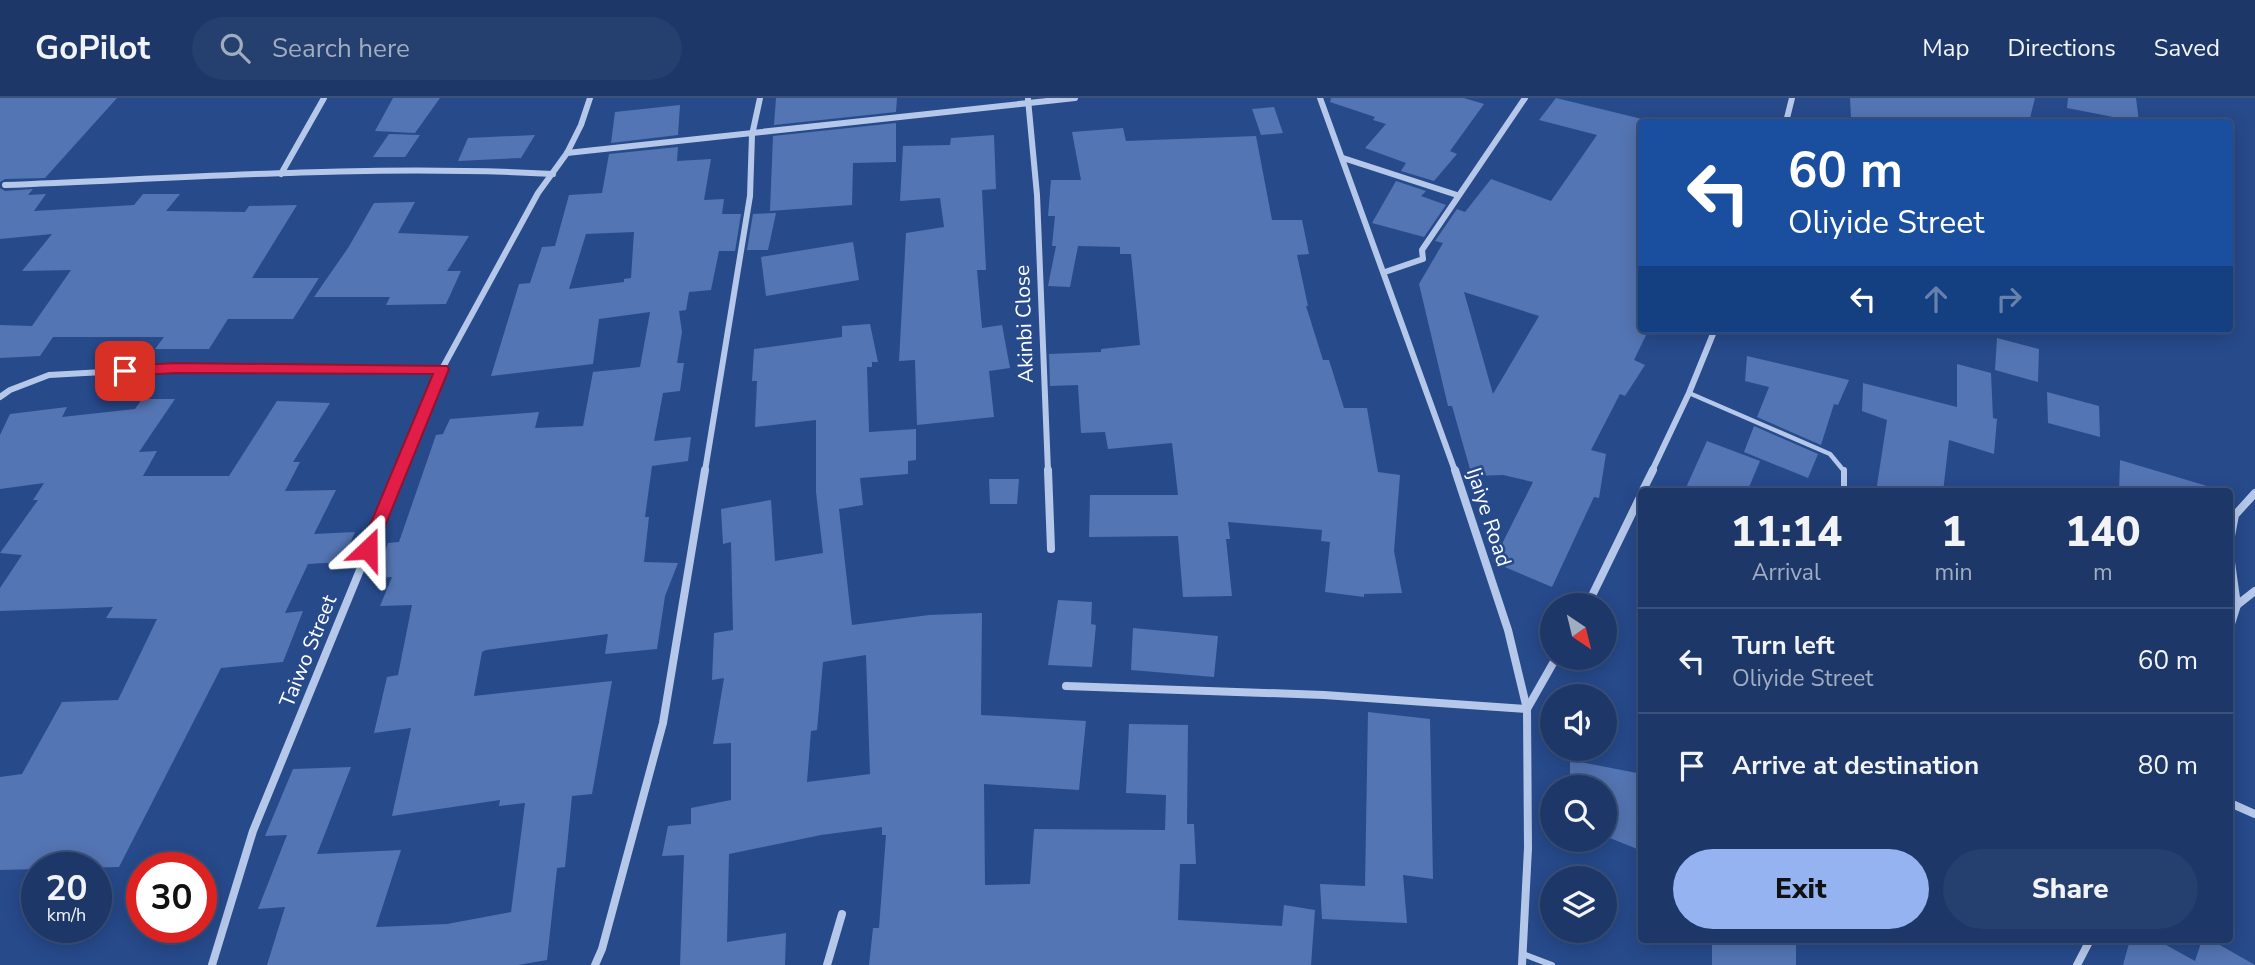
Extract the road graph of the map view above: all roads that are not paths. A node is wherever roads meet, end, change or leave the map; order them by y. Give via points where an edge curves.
1 (324, 98) edge
2 (590, 98) edge
3 (760, 98) edge
4 (1075, 98) edge
5 (1320, 98) edge
6 (1525, 98) edge
7 (1792, 98) edge
8 (1028, 100) edge
9 (1787, 119) edge
10 (752, 135) junction
11 (566, 153) junction
12 (1343, 158) junction
13 (281, 174) junction
14 (553, 174) junction
15 (5, 185) dead end
16 (1457, 195) junction
17 (1385, 272) junction
18 (1713, 333) edge
19 (442, 369) junction
20 (1689, 393) junction
21 (0, 397) edge
22 (1644, 488) edge
23 (1845, 488) edge
24 (2255, 493) edge
25 (1638, 500) edge
26 (2233, 525) edge
27 (1051, 549) dead end
28 (2233, 576) edge
29 (2255, 591) edge
30 (1593, 593) edge
31 (2237, 605) junction
32 (2233, 618) edge
33 (1549, 670) edge
34 (1066, 686) dead end
35 (1527, 709) junction
36 (2233, 804) edge
37 (2255, 814) edge
38 (842, 914) dead end
39 (2088, 943) edge
40 (1521, 953) junction
41 (212, 965) edge
42 (595, 965) edge
43 (827, 965) edge
44 (1522, 965) edge
45 (1552, 965) edge
46 (2077, 965) edge

1 - 13 street
2 - 11 street, Taiwo Street
3 - 10 street
4 - 8 street
5 - 12 street, Ijaiye Road
6 - 16 street
7 - 9 street
8 - 10 street
8 - 27 street, Akinbi Close via 1037,195
10 - 11 street
10 - 42 street via 750,196 663,723
11 - 14 street, Taiwo Street
12 - 16 street
12 - 17 street, Ijaiye Road
13 - 14 street
13 - 15 street
14 - 19 street, Taiwo Street via 538,193
16 - 17 street via 1422,250 1423,259
17 - 35 street, Ijaiye Road via 1508,629
18 - 20 street
19 - 21 street via 176,368 50,375
19 - 41 street, Taiwo Street via 253,831
20 - 22 street
20 - 23 lane via 1830,454 1843,464
24 - 26 street via 2235,515
25 - 30 street
28 - 31 street
29 - 31 street
31 - 32 street
33 - 35 street
34 - 35 street via 1324,695
35 - 40 street, Ijaiye Road via 1528,848
36 - 37 street
38 - 43 street
39 - 46 street
40 - 44 street, Ijaiye Road
40 - 45 lane

